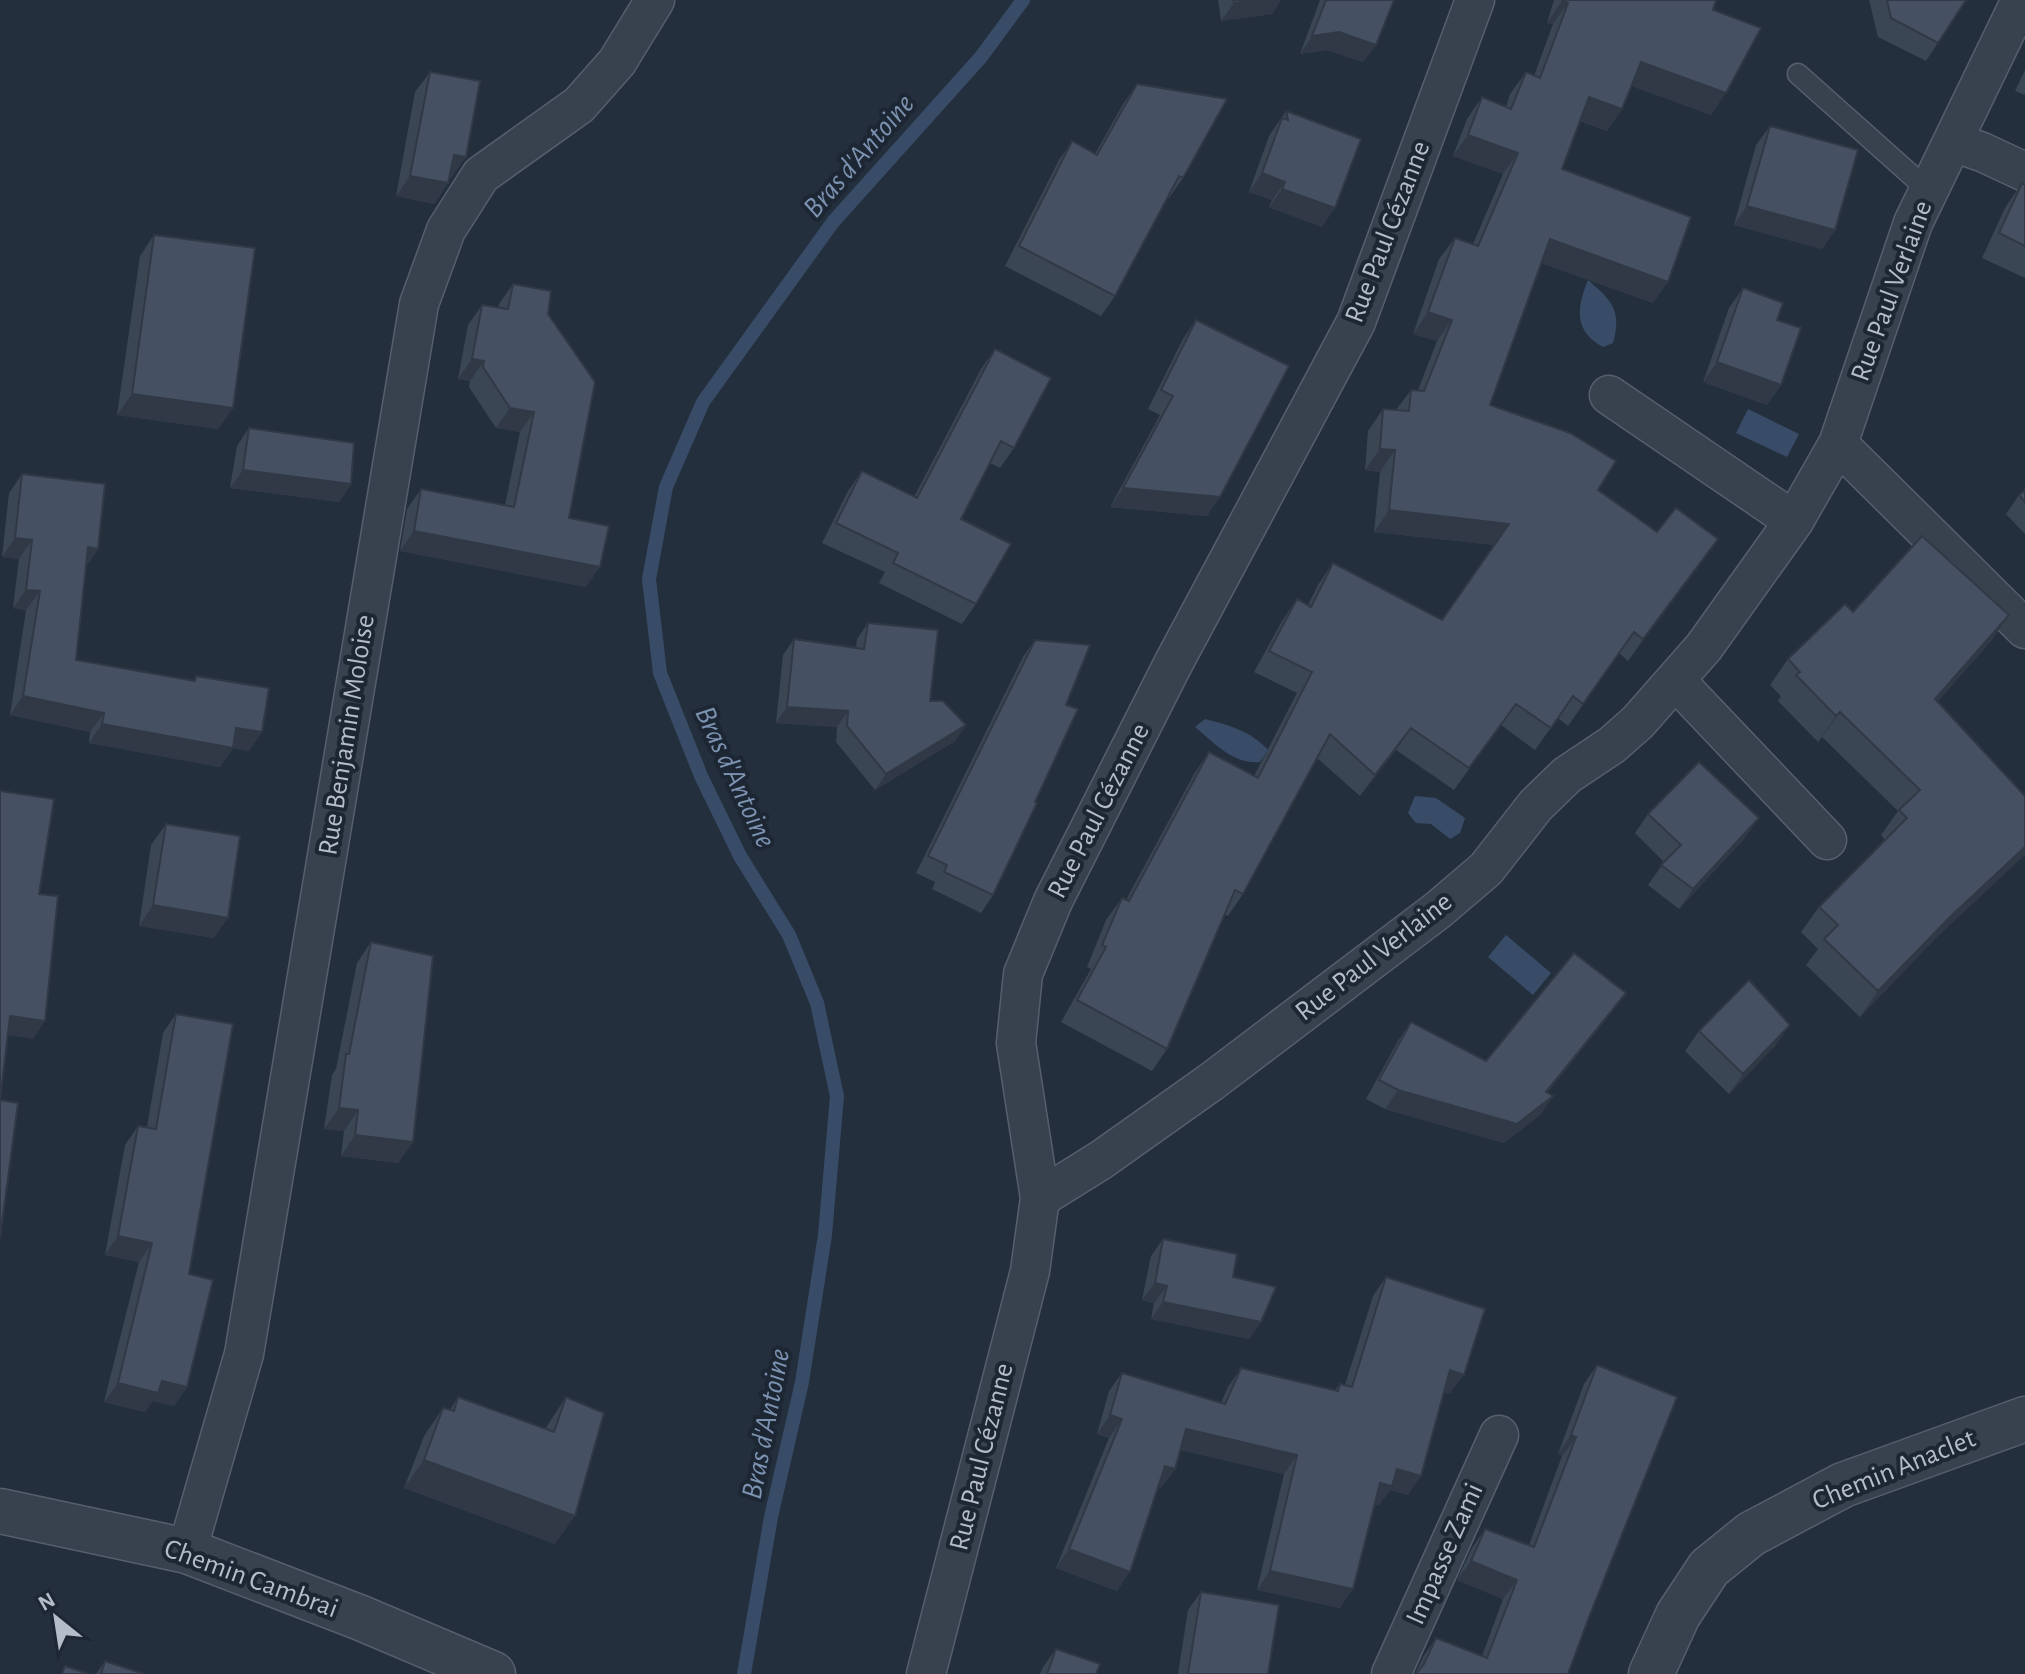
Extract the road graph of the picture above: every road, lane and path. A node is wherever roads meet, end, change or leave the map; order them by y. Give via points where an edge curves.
1 (655, 0) edge
2 (1475, 0) edge
3 (2021, 0) edge
4 (1798, 74) dead end
5 (1953, 142) junction
6 (2025, 172) edge
7 (1928, 190) junction
8 (1609, 395) dead end
9 (1838, 444) junction
10 (1794, 521) junction
11 (2025, 629) edge
12 (1675, 680) junction
13 (1827, 840) dead end
14 (1040, 1198) junction
15 (2025, 1419) edge
16 (1499, 1435) dead end
17 (0, 1511) edge
18 (187, 1551) junction
19 (493, 1674) edge
20 (926, 1674) edge
21 (1391, 1674) edge
22 (1651, 1674) edge

1 - 18 street, Rue Benjamin Moloise via 617,62 579,105 481,175 446,230 419,304 244,1354
2 - 14 street, Rue Paul Cézanne via 1356,322 1173,664 1053,901 1023,974 1016,1043
3 - 5 street, Rue Paul Verlaine
4 - 7 lane
5 - 6 street
5 - 7 street, Rue Paul Verlaine
7 - 9 street, Rue Paul Verlaine
8 - 10 street
9 - 10 street, Rue Paul Verlaine
9 - 11 street
10 - 12 street, Rue Paul Verlaine
12 - 13 street
12 - 14 street, Rue Paul Verlaine via 1638,722 1536,805 1486,869 1438,910 1211,1082
14 - 20 street, Rue Paul Cézanne via 1030,1271
15 - 22 street, Chemin Anaclet via 1843,1485 1751,1534 1709,1568 1678,1615
16 - 21 street, Impasse Zami
17 - 18 street, Chemin Cambrai
18 - 19 street, Chemin Cambrai

